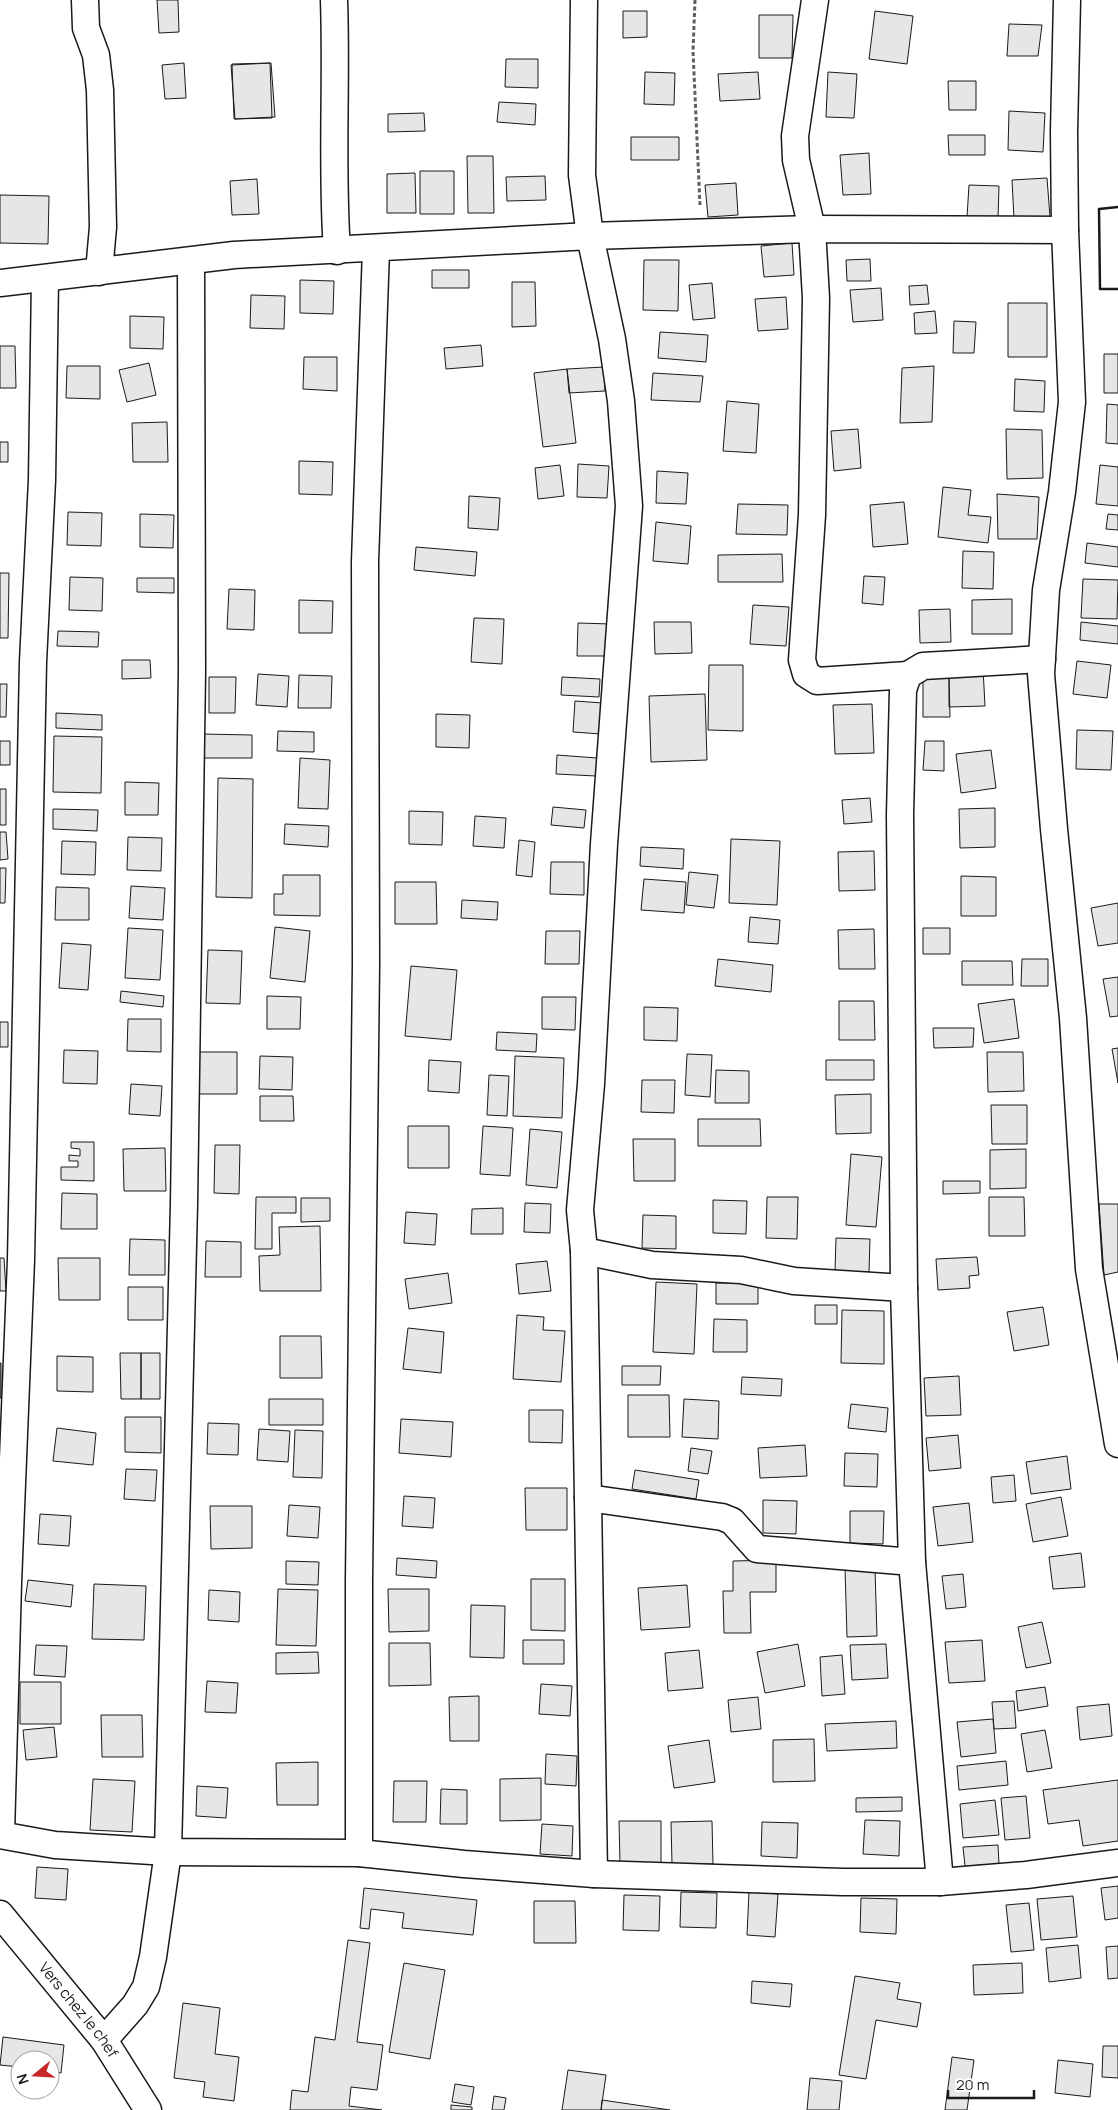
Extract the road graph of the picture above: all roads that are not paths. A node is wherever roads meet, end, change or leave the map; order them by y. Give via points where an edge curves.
1 (85, 0) edge
2 (334, 0) edge
3 (584, 0) edge
4 (815, 0) edge
5 (1067, 0) edge
6 (812, 229) junction
7 (1065, 230) junction
8 (590, 236) junction
9 (376, 249) junction
10 (337, 251) junction
11 (191, 261) junction
12 (99, 272) junction
13 (46, 279) junction
14 (0, 283) edge
15 (1042, 659) junction
16 (908, 675) junction
17 (584, 1251) junction
18 (904, 1288) junction
19 (1108, 1319) edge
20 (1118, 1444) edge
21 (588, 1498) junction
22 (912, 1562) junction
23 (0, 1835) edge
24 (168, 1852) junction
25 (359, 1853) junction
26 (1118, 1863) edge
27 (594, 1874) junction
28 (940, 1882) junction
29 (0, 1914) edge
30 (104, 2040) junction
31 (148, 2110) edge

1 - 12 street via 85,18 96,55 100,90 103,227
2 - 10 street via 336,140 333,194
3 - 8 street via 582,175
4 - 6 street via 795,136 796,160
5 - 7 street
6 - 7 street
6 - 8 street
6 - 16 street via 816,298 813,505 802,660 806,674 817,681
7 - 15 street via 1072,402 1046,590
8 - 9 street
8 - 17 street via 612,339 621,401 629,506 580,1210
9 - 10 street
9 - 25 street via 365,562 366,964
10 - 11 street via 234,255
11 - 12 street
11 - 24 street via 192,672 184,1204
12 - 13 street
13 - 14 street
13 - 23 street via 42,480 33,672 21,1260
15 - 16 street via 923,666
15 - 19 street via 1054,829 1074,1018 1088,1269
16 - 18 street via 903,690 900,815
17 - 18 street via 652,1266 741,1270 794,1281
17 - 21 street
18 - 22 street
19 - 20 street
21 - 22 street via 722,1517 732,1521 756,1549
21 - 27 street
22 - 28 street
23 - 24 street via 55,1845
24 - 25 street
24 - 30 street via 146,1987
25 - 27 street
26 - 28 street
27 - 28 street
29 - 30 street, Vers chez le chef
30 - 31 street, Vers chez le chef

